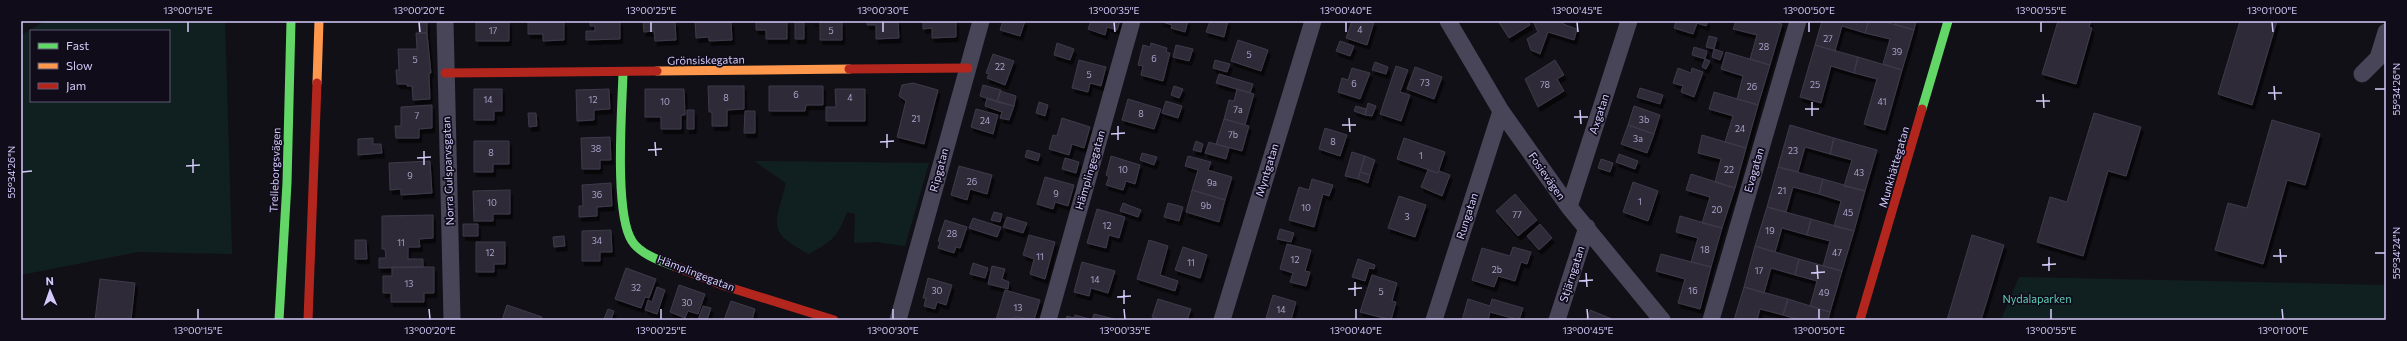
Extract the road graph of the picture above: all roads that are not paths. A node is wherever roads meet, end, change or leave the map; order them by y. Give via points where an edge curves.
1 (291, 21) edge
2 (320, 21) edge
3 (445, 21) edge
4 (982, 21) edge
5 (1132, 21) edge
6 (1313, 21) edge
7 (1448, 21) edge
8 (1629, 21) edge
9 (1798, 21) edge
10 (1948, 21) edge
11 (2386, 32) edge
12 (968, 68) junction
13 (445, 73) junction
14 (623, 73) junction
15 (2362, 74) dead end
16 (1501, 111) junction
17 (1569, 207) junction
18 (1587, 227) junction
19 (279, 320) edge
20 (308, 320) edge
21 (452, 320) edge
22 (834, 320) edge
23 (898, 320) edge
24 (1048, 320) edge
25 (1222, 320) edge
26 (1434, 320) edge
27 (1557, 320) edge
28 (1662, 320) edge
29 (1711, 320) edge
30 (1860, 320) edge

1 - 19 main road, Trelleborgsvägen via 287,183
2 - 20 main road
3 - 13 street, Norra Gulsparvsgatan
4 - 12 street, Ripgatan
5 - 24 street, Hämplingegatan
6 - 25 street, Myntgatan
7 - 16 street, Fosievägen
8 - 17 street, Axgatan
9 - 29 street, Evagatan
10 - 30 main road, Munkhättegatan
11 - 15 street via 2378,58
12 - 14 main road, Grönsiskegatan
12 - 23 street, Ripgatan
13 - 14 main road, Grönsiskegatan
13 - 21 street, Norra Gulsparvsgatan
14 - 22 main road, Hämplingegatan via 621,157 625,224 633,243 659,261
16 - 17 street, Fosievägen
16 - 26 street, Rungatan
17 - 18 street, Fosievägen
18 - 27 street, Stjärngatan
18 - 28 street, Fosievägen

